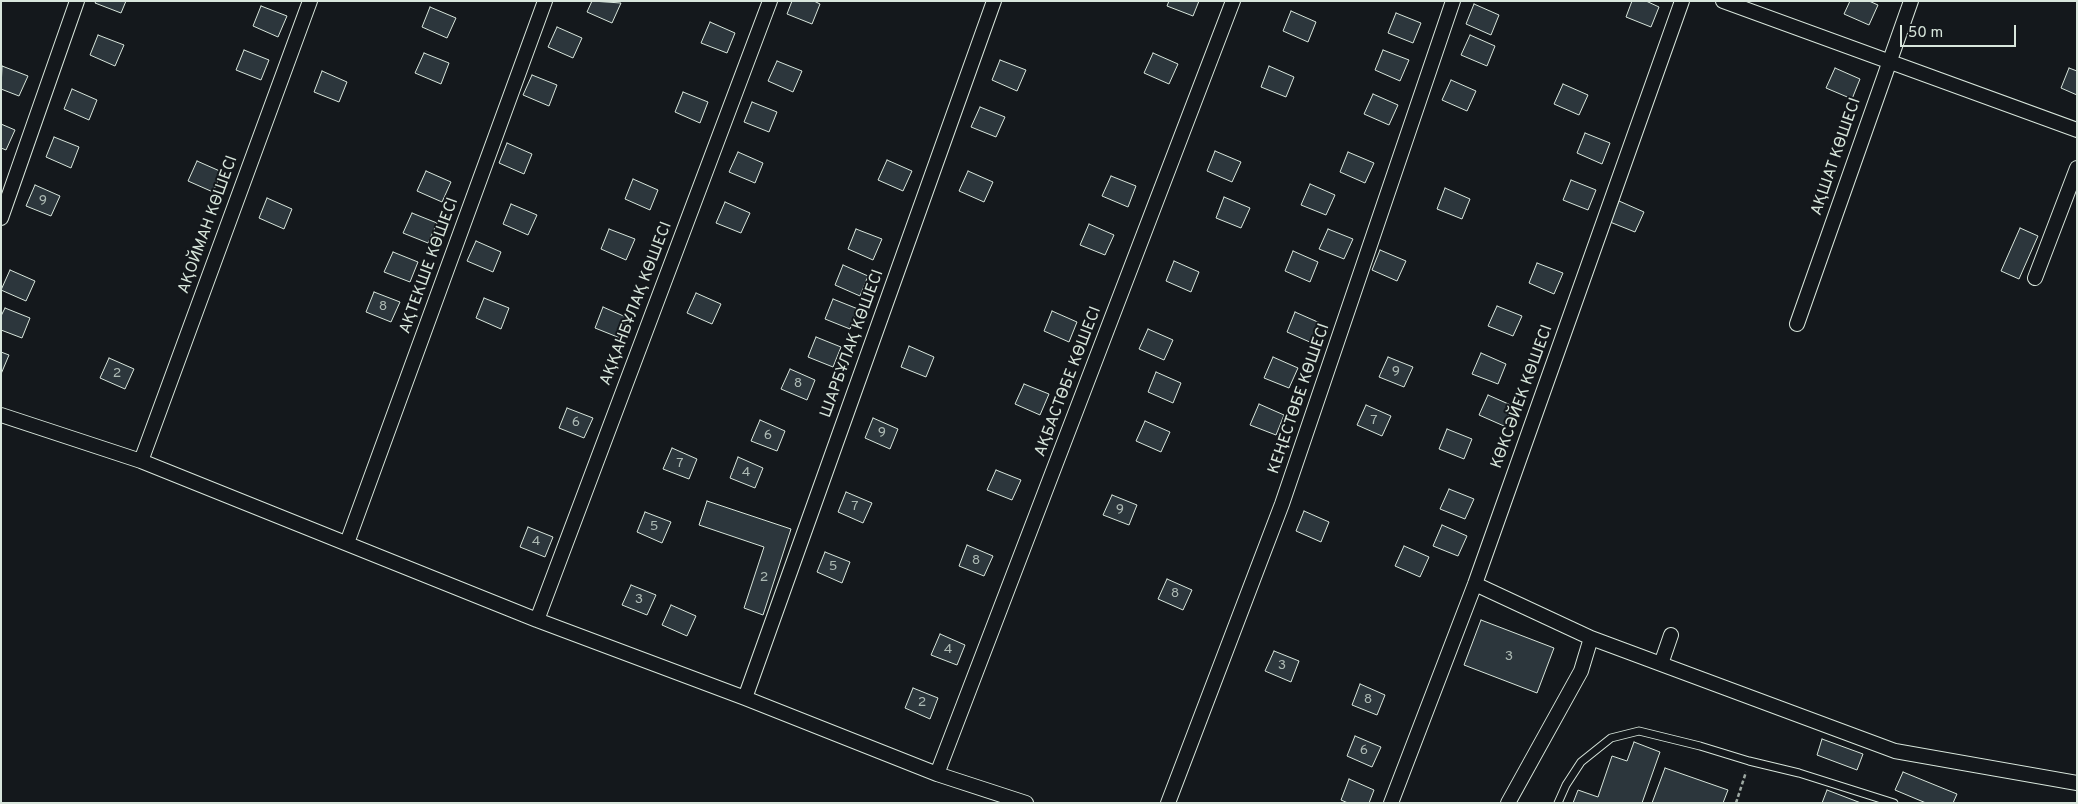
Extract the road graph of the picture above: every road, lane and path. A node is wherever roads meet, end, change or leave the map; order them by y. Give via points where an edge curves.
1 (77, 1) edge
2 (310, 1) edge
3 (545, 1) edge
4 (770, 1) edge
5 (994, 1) edge
6 (1233, 1) edge
7 (1453, 1) edge
8 (1682, 1) edge
9 (1723, 1) edge
10 (1911, 1) edge
11 (1889, 62) junction
12 (2077, 130) edge
13 (2077, 168) edge
14 (1, 218) edge
15 (2035, 278) dead end
16 (1797, 324) dead end
17 (1, 415) edge
18 (141, 461) junction
19 (347, 543) junction
20 (1475, 584) junction
21 (537, 620) junction
22 (1671, 635) dead end
23 (1591, 638) junction
24 (1661, 664) junction
25 (746, 698) junction
26 (1749, 761) junction
27 (937, 774) junction
28 (2077, 783) edge
29 (1026, 803) edge
30 (1168, 803) edge
31 (1391, 803) edge
32 (1508, 803) edge
33 (1558, 803) edge
34 (1736, 803) edge
35 (1894, 803) edge

1 - 14 street
2 - 18 street, АҚОЙМАН КӨШЕСІ
3 - 19 street, АҚТЕКШЕ КӨШЕСІ
4 - 21 street, АҚҚАНБҰЛАҚ КӨШЕСІ
5 - 25 street, ШАРБҰЛАҚ КӨШЕСІ
6 - 27 street, АҚБАСТӨБЕ КӨШЕСІ
7 - 30 street, КЕҢЕСТӨБЕ КӨШЕСІ via 1282,504
8 - 20 street, КӨКСӘЙЕК КӨШЕСІ
9 - 11 street
10 - 11 street, АҚШАТ КӨШЕСІ
11 - 12 street
11 - 16 street, АҚШАТ КӨШЕСІ
13 - 15 street
17 - 18 street
18 - 19 street
19 - 21 street
20 - 23 street
20 - 31 street, КӨКСӘЙЕК КӨШЕСІ
21 - 25 street
22 - 24 street
23 - 24 street
23 - 32 street via 1581,671
24 - 28 street via 1895,751
25 - 27 street
26 - 33 lane via 1656,734 1623,734 1611,738 1581,762
26 - 34 path
26 - 35 lane
27 - 29 street

